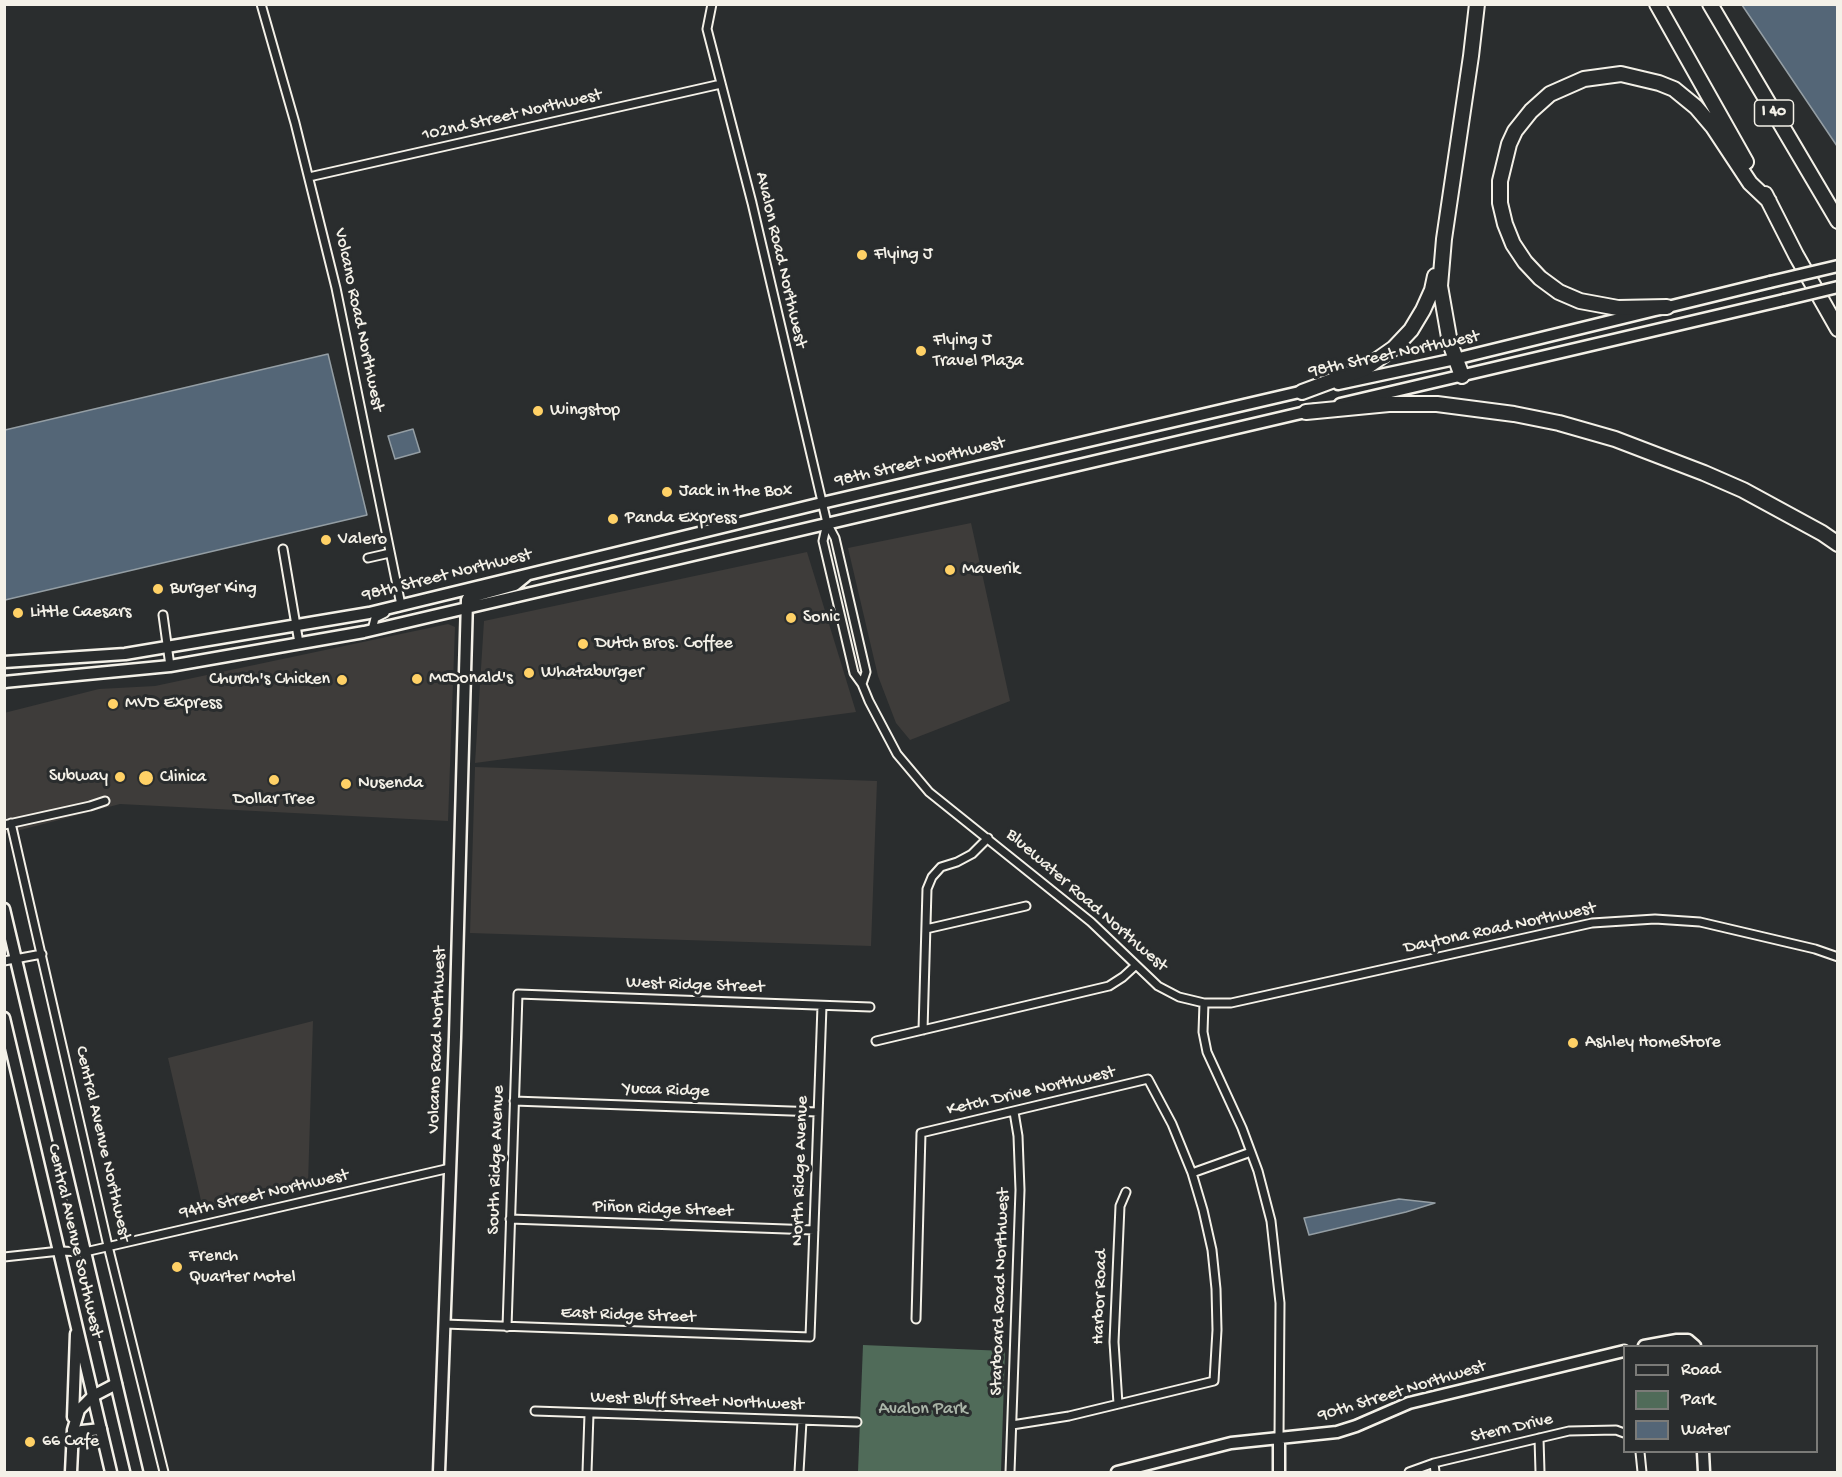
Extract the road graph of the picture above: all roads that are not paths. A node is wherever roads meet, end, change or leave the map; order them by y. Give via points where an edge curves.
1 (261, 4) edge
2 (712, 4) edge
3 (1477, 4) edge
4 (1657, 4) edge
5 (1710, 4) edge
6 (722, 84) junction
7 (309, 177) junction
8 (1768, 201) junction
9 (1838, 221) edge
10 (1444, 239) junction
11 (1838, 266) edge
12 (1838, 287) edge
13 (1667, 307) junction
14 (1838, 329) edge
15 (1455, 359) junction
16 (1462, 376) junction
17 (1302, 392) junction
18 (1305, 412) junction
19 (822, 503) junction
20 (827, 523) junction
21 (1838, 544) edge
22 (283, 549) dead end
23 (390, 553) junction
24 (368, 558) dead end
25 (528, 573) junction
26 (437, 597) junction
27 (401, 605) junction
28 (467, 608) junction
29 (163, 615) dead end
30 (375, 618) junction
31 (296, 626) junction
32 (372, 630) junction
33 (299, 643) junction
34 (169, 648) junction
35 (4, 662) edge
36 (170, 666) junction
37 (4, 682) edge
38 (862, 684) junction
39 (105, 801) dead end
40 (8, 824) edge
41 (988, 838) junction
42 (1026, 906) dead end
43 (4, 909) edge
44 (926, 929) junction
45 (42, 954) junction
46 (1838, 957) edge
47 (16, 959) junction
48 (4, 962) edge
49 (1135, 966) junction
50 (518, 994) joint
51 (1204, 1003) junction
52 (822, 1006) junction
53 (870, 1007) dead end
54 (4, 1018) edge
55 (923, 1030) junction
56 (876, 1041) dead end
57 (514, 1101) junction
58 (818, 1112) junction
59 (1014, 1112) junction
60 (1251, 1152) junction
61 (450, 1168) junction
62 (1192, 1173) junction
63 (1126, 1192) dead end
64 (510, 1219) junction
65 (814, 1230) junction
66 (108, 1246) junction
67 (60, 1251) junction
68 (85, 1252) junction
69 (4, 1257) edge
70 (916, 1318) dead end
71 (444, 1324) junction
72 (77, 1325) junction
73 (507, 1327) junction
74 (810, 1337) joint
75 (1653, 1345) edge
76 (1694, 1345) edge
77 (1623, 1351) edge
78 (116, 1384) junction
79 (93, 1396) junction
80 (1118, 1404) junction
81 (535, 1411) dead end
82 (590, 1414) junction
83 (802, 1421) junction
84 (857, 1422) dead end
85 (1012, 1425) junction
86 (101, 1429) junction
87 (1623, 1433) edge
88 (73, 1434) junction
89 (1279, 1437) junction
90 (1539, 1438) junction
91 (1640, 1453) edge
92 (1703, 1453) edge
93 (1434, 1463) junction
94 (71, 1473) edge
95 (111, 1473) edge
96 (137, 1473) edge
97 (164, 1473) edge
98 (439, 1473) edge
99 (586, 1473) edge
100 (799, 1473) edge
101 (1010, 1473) edge
102 (1117, 1473) edge
103 (1279, 1473) edge
104 (1409, 1473) edge
105 (1435, 1473) edge
106 (1540, 1473) edge
107 (1642, 1473) edge
108 (1704, 1473) edge

1 - 7 street, Volcano Road Northwest
2 - 6 street, Avalon Road Northwest via 707,29
3 - 10 highway
4 - 8 highway, I 40
5 - 9 highway, I 40
6 - 7 street, 102nd Street Northwest
6 - 19 street, Avalon Road Northwest
7 - 23 street, Volcano Road Northwest via 336,288
8 - 13 highway via 1750,183 1696,107 1659,82 1621,74 1590,78 1550,94 1531,111 1509,144 1500,181 1502,213 1518,252 1540,278 1568,297 1604,306
8 - 14 highway, I 40
10 - 15 highway via 1440,286
10 - 17 highway via 1432,290 1411,330 1364,369
11 - 13 main road, 98th Street Northwest, bridge
12 - 16 main road, 98th Street Northwest, bridge
13 - 15 main road, 98th Street Northwest
15 - 16 highway
15 - 17 main road, 98th Street Northwest
16 - 18 main road, 98th Street Northwest
17 - 19 main road, 98th Street Northwest
18 - 20 main road, 98th Street Northwest
18 - 21 highway via 1437,404 1559,423 1658,454 1724,481
19 - 20 street, Avalon Road Northwest
19 - 25 main road, 98th Street Northwest
20 - 28 main road, 98th Street Northwest
20 - 38 street, Bluewater Road Northwest via 835,538 866,672
20 - 38 street, Bluewater Road Northwest via 823,541 854,673
22 - 31 street
23 - 24 street
23 - 27 street, Volcano Road Northwest
25 - 26 main road, 98th Street Northwest
25 - 28 main road via 515,585 468,598
26 - 27 main road, 98th Street Northwest
26 - 30 main road via 420,608
27 - 30 street
27 - 31 main road, 98th Street Northwest
28 - 32 main road, 98th Street Northwest
28 - 61 main road, Volcano Road Northwest
29 - 34 street
30 - 32 street
31 - 33 street
31 - 34 main road, 98th Street Northwest
32 - 33 main road, 98th Street Northwest
33 - 36 main road, 98th Street Northwest
34 - 35 main road, 98th Street Northwest
34 - 36 street
36 - 37 main road, 98th Street Northwest
38 - 41 street, Bluewater Road Northwest via 897,753 929,792
39 - 40 street
40 - 45 street, Central Avenue Northwest
41 - 44 street via 972,854 941,867 932,877 927,890
41 - 49 street, Bluewater Road Northwest via 1091,922
42 - 44 street
43 - 47 main road
44 - 55 street
45 - 47 street
45 - 66 street, Central Avenue Northwest
46 - 51 street, Daytona Road Northwest via 1700,922 1655,919 1592,923 1231,1003
47 - 48 street
47 - 68 main road
49 - 51 street, Bluewater Road Northwest via 1158,986 1179,997
49 - 55 street via 1109,986
50 - 52 street, West Ridge Street
50 - 57 street, South Ridge Avenue
51 - 60 street via 1207,1052
52 - 53 street, West Ridge Street
52 - 58 street, North Ridge Avenue
54 - 67 main road, Central Avenue Southwest
55 - 56 street
57 - 58 street, Yucca Ridge
57 - 64 street, South Ridge Avenue
58 - 65 street, North Ridge Avenue
59 - 62 street, Ketch Drive Northwest via 1148,1079
59 - 70 street, Ketch Drive Northwest via 921,1133
59 - 85 street, Starboard Road Northwest via 1020,1190
60 - 62 street
60 - 89 street via 1265,1196 1278,1274
61 - 66 street, 94th Street Northwest
61 - 71 main road, Volcano Road Northwest
62 - 80 street via 1215,1280 1214,1382
63 - 80 street, Harbor Road via 1120,1206 1114,1342
64 - 65 street, Piñon Ridge Street
64 - 73 street, South Ridge Avenue
65 - 74 street, North Ridge Avenue
66 - 68 street, 94th Street Northwest
66 - 97 street, Central Avenue Northwest
67 - 68 street, 94th Street Northwest
67 - 69 street, 94th Street Northwest
67 - 72 main road, Central Avenue Southwest
68 - 78 main road
71 - 73 street, East Ridge Street
71 - 98 main road, Volcano Road Northwest
72 - 79 main road, Central Avenue Southwest
72 - 88 main road
73 - 74 street, East Ridge Street
75 - 76 main road via 1677,1340 1688,1340
77 - 89 main road, 90th Street Northwest via 1408,1403 1337,1432
78 - 79 main road
78 - 96 main road
79 - 86 main road, Central Avenue Southwest
79 - 88 main road via 79,1410
80 - 85 street
81 - 82 street, West Bluff Street Northwest
82 - 83 street, West Bluff Street Northwest
82 - 99 street
83 - 84 street, West Bluff Street Northwest
83 - 100 street
85 - 101 street, Starboard Road Northwest
86 - 88 main road
86 - 95 main road, Central Avenue Southwest
87 - 90 street, Stern Drive via 1569,1431
88 - 94 main road
89 - 102 main road, 90th Street Northwest via 1231,1443
89 - 103 main road
90 - 93 street, Stern Drive
90 - 106 street
91 - 107 street
92 - 108 main road
93 - 104 street, Stern Drive
93 - 105 street

